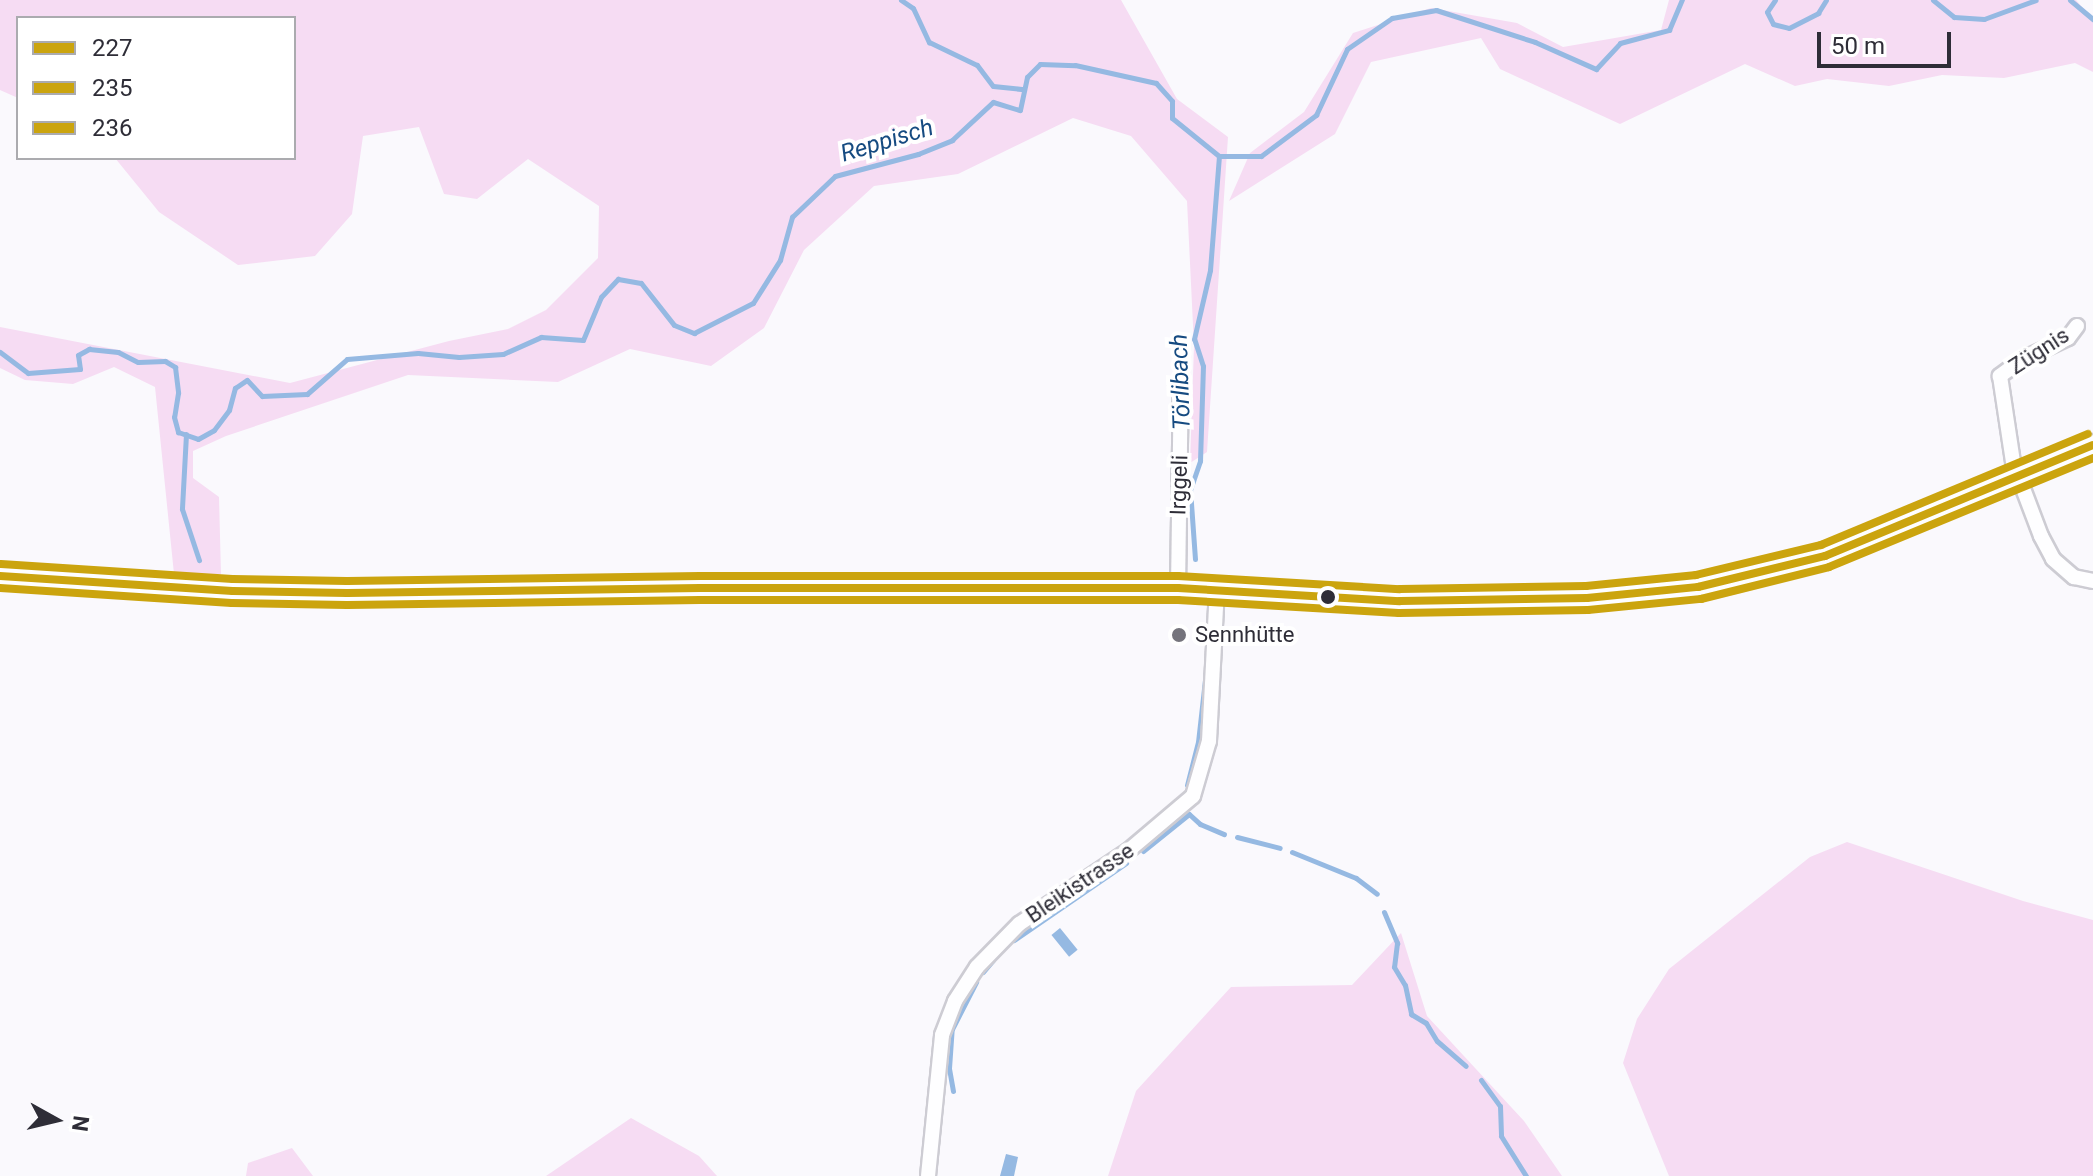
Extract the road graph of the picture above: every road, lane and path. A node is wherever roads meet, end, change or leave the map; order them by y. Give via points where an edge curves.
1 (2077, 326) dead end
2 (1181, 383) dead end
3 (2093, 445) edge
4 (2017, 476) junction
5 (0, 576) edge
6 (2093, 581) edge
7 (1178, 588) junction
8 (1217, 590) junction
9 (928, 1176) edge

1 - 4 street, Zügnis via 2068,338 2000,376
2 - 7 street, Irggeli
3 - 4 main road
4 - 6 street via 2053,559 2074,577
4 - 8 main road via 1825,556 1698,587 1587,598 1466,601
5 - 7 main road via 347,593
7 - 8 main road
8 - 9 street, Bleikistrasse via 1213,708 1193,796 1156,831 1019,924 977,967 955,1001 942,1035

